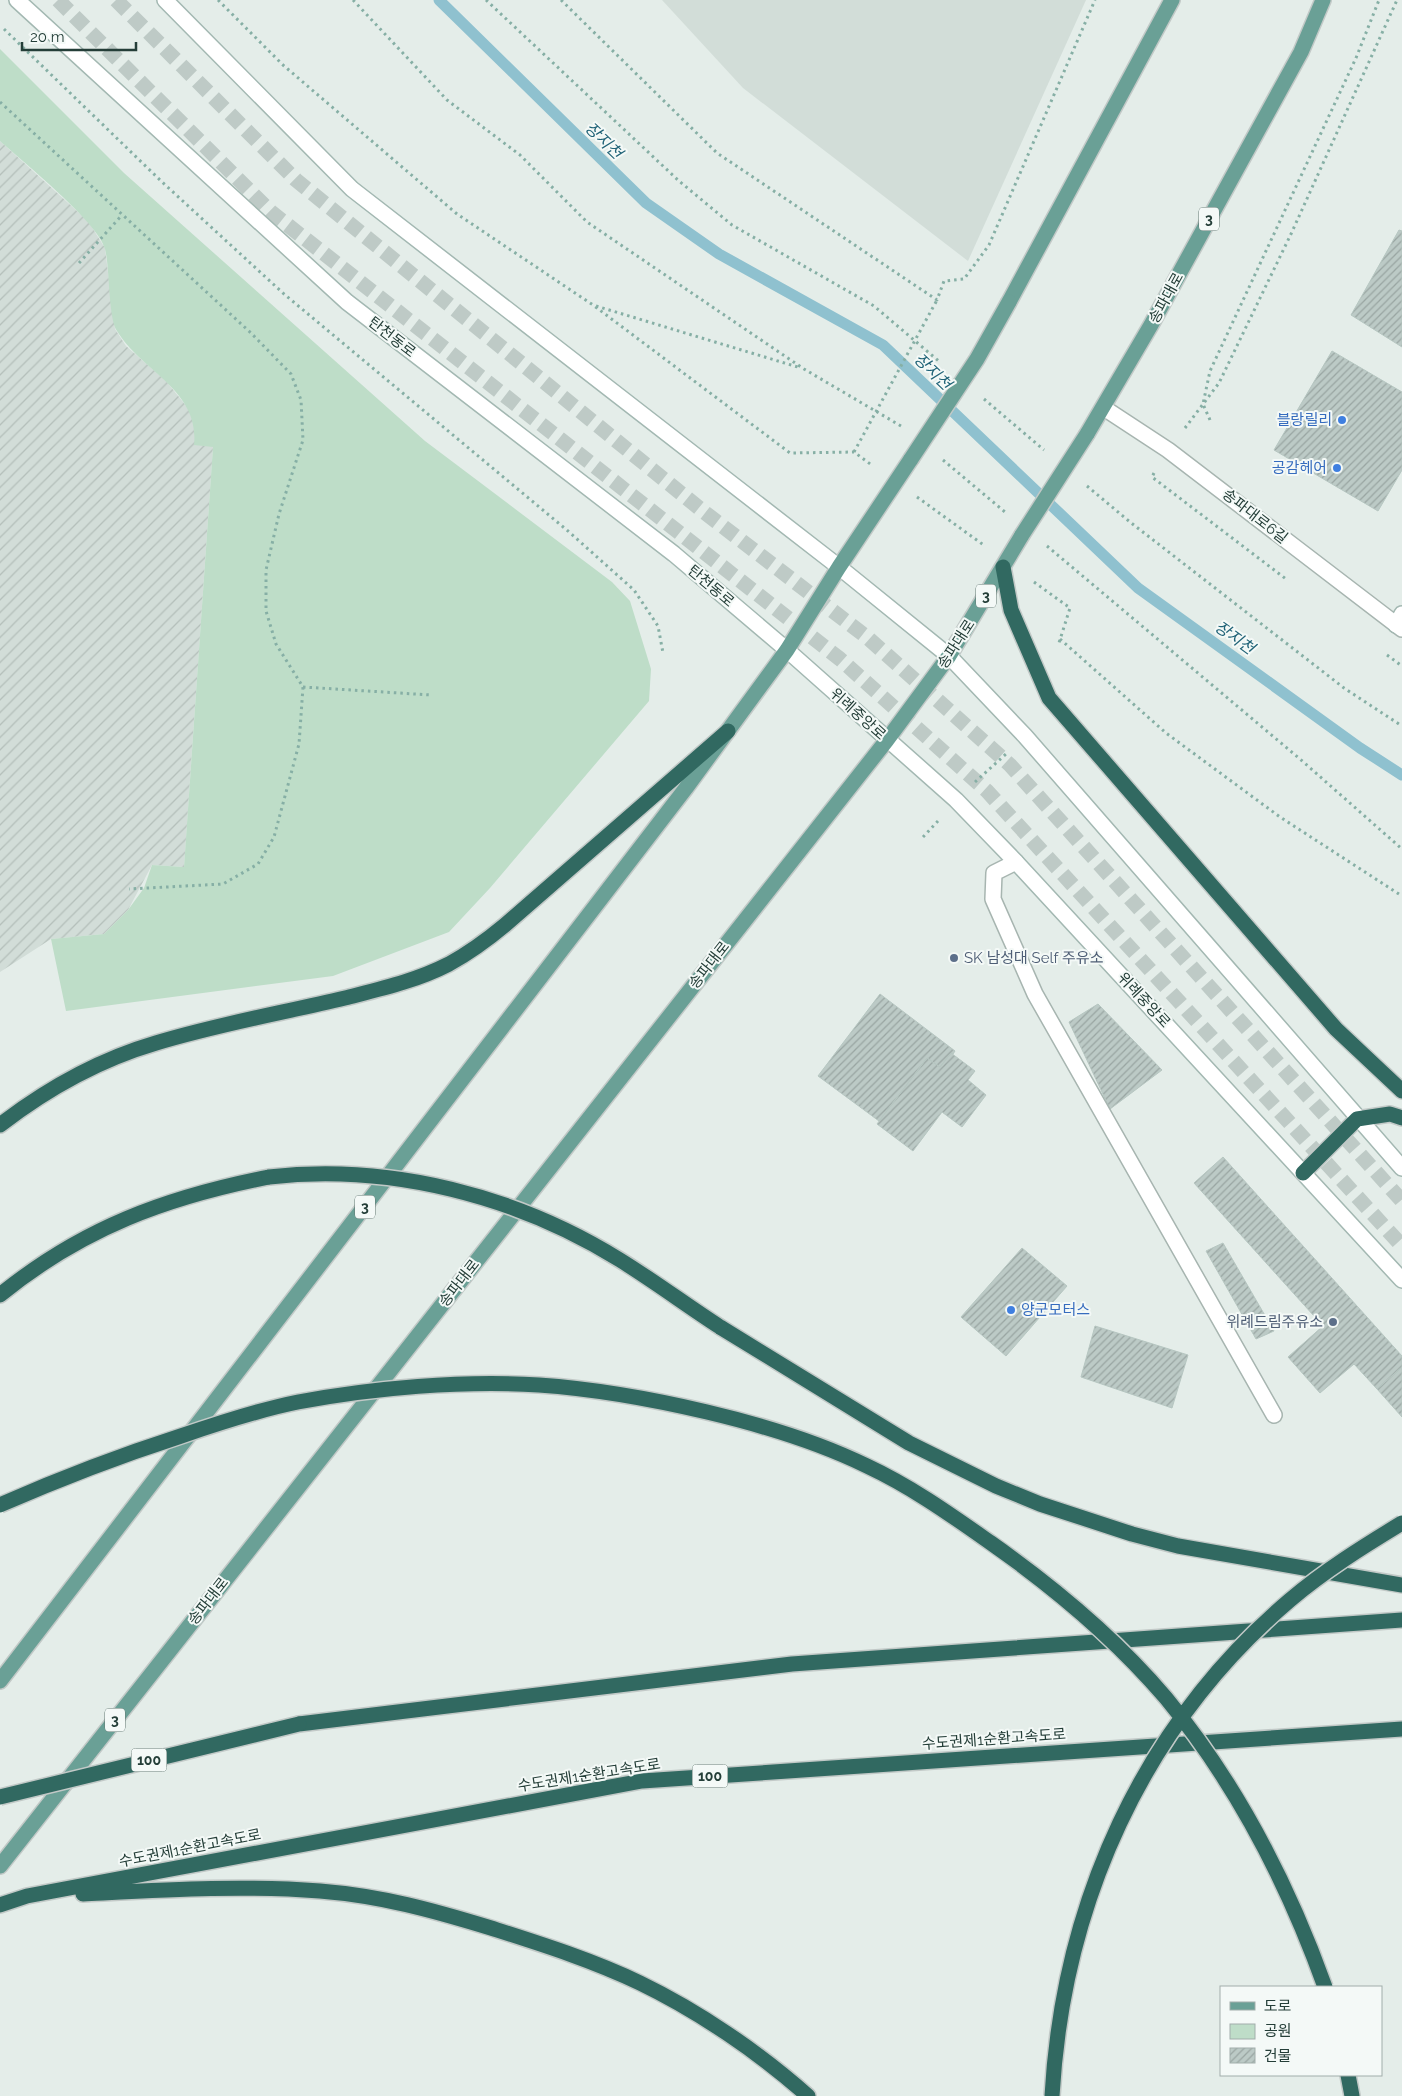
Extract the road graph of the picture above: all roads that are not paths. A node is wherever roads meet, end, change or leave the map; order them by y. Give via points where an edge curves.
1 (17, 0) edge
2 (165, 0) edge
3 (1172, 0) edge
4 (1323, 0) edge
5 (1104, 408) junction
6 (1005, 564) junction
7 (839, 567) junction
8 (1400, 623) edge
9 (787, 650) junction
10 (949, 656) junction
11 (728, 731) junction
12 (887, 740) junction
13 (1016, 862) junction
14 (1402, 1091) edge
15 (1402, 1118) edge
16 (1357, 1119) junction
17 (0, 1125) edge
18 (1402, 1168) edge
19 (1303, 1173) junction
20 (1402, 1280) edge
21 (0, 1295) edge
22 (1274, 1415) dead end
23 (0, 1505) edge
24 (1402, 1523) edge
25 (1402, 1585) edge
26 (1402, 1620) edge
27 (0, 1681) edge
28 (1402, 1729) edge
29 (0, 1797) edge
30 (0, 1866) edge
31 (26, 1896) junction
32 (0, 1905) edge
33 (1325, 1986) edge
34 (1348, 2076) edge
35 (808, 2096) edge
36 (1052, 2096) edge
37 (1352, 2096) edge

1 - 9 main road, 탄천동로 via 347,302 674,554
2 - 7 main road via 352,189
3 - 7 main road, 3, bridge via 977,359
4 - 5 main road, 송파대로 / 3 via 1301,52
5 - 6 main road, 송파대로 / 3, bridge
5 - 8 main road, 송파대로6길 via 1168,450
6 - 10 main road, 송파대로 / 3
6 - 14 highway via 1011,610 1049,698 1336,1029
7 - 9 main road, 3
7 - 10 main road
9 - 11 main road, 3
9 - 12 main road, 위례중앙로
10 - 12 main road, 송파대로 / 3
10 - 16 main road via 1026,736
11 - 17 highway via 481,945 448,964 393,986 207,1029 122,1054 61,1083
11 - 27 main road, 3
12 - 13 main road, 위례중앙로 via 956,800
12 - 30 main road, 송파대로 / 3
13 - 19 main road, 위례중앙로
13 - 22 main road via 994,872 993,899 1035,994
15 - 16 highway via 1390,1114
16 - 18 main road
16 - 19 highway
19 - 20 main road, 위례중앙로
21 - 25 highway, bridge via 49,1257 115,1223 184,1196 270,1176 306,1172 392,1178 493,1201 548,1222 619,1260 720,1327 909,1443 1040,1504 1178,1546
23 - 33 highway, bridge via 109,1460 258,1412 323,1398 431,1387 537,1385 618,1394 712,1414 795,1437 868,1466 940,1507 1061,1595 1142,1671 1207,1753 1243,1809 1298,1916
24 - 36 highway, bridge via 1324,1574 1258,1629 1210,1681 1145,1774 1122,1814 1086,1907 1061,2011
26 - 29 highway, 100, bridge via 792,1664 299,1724
28 - 31 highway, 수도권제1순환고속도로 / 100 via 642,1781
31 - 32 highway, 수도권제1순환고속도로 / 100
31 - 35 highway via 228,1887 321,1892 404,1902 528,1940 611,1970 668,1999 732,2038
34 - 37 highway

